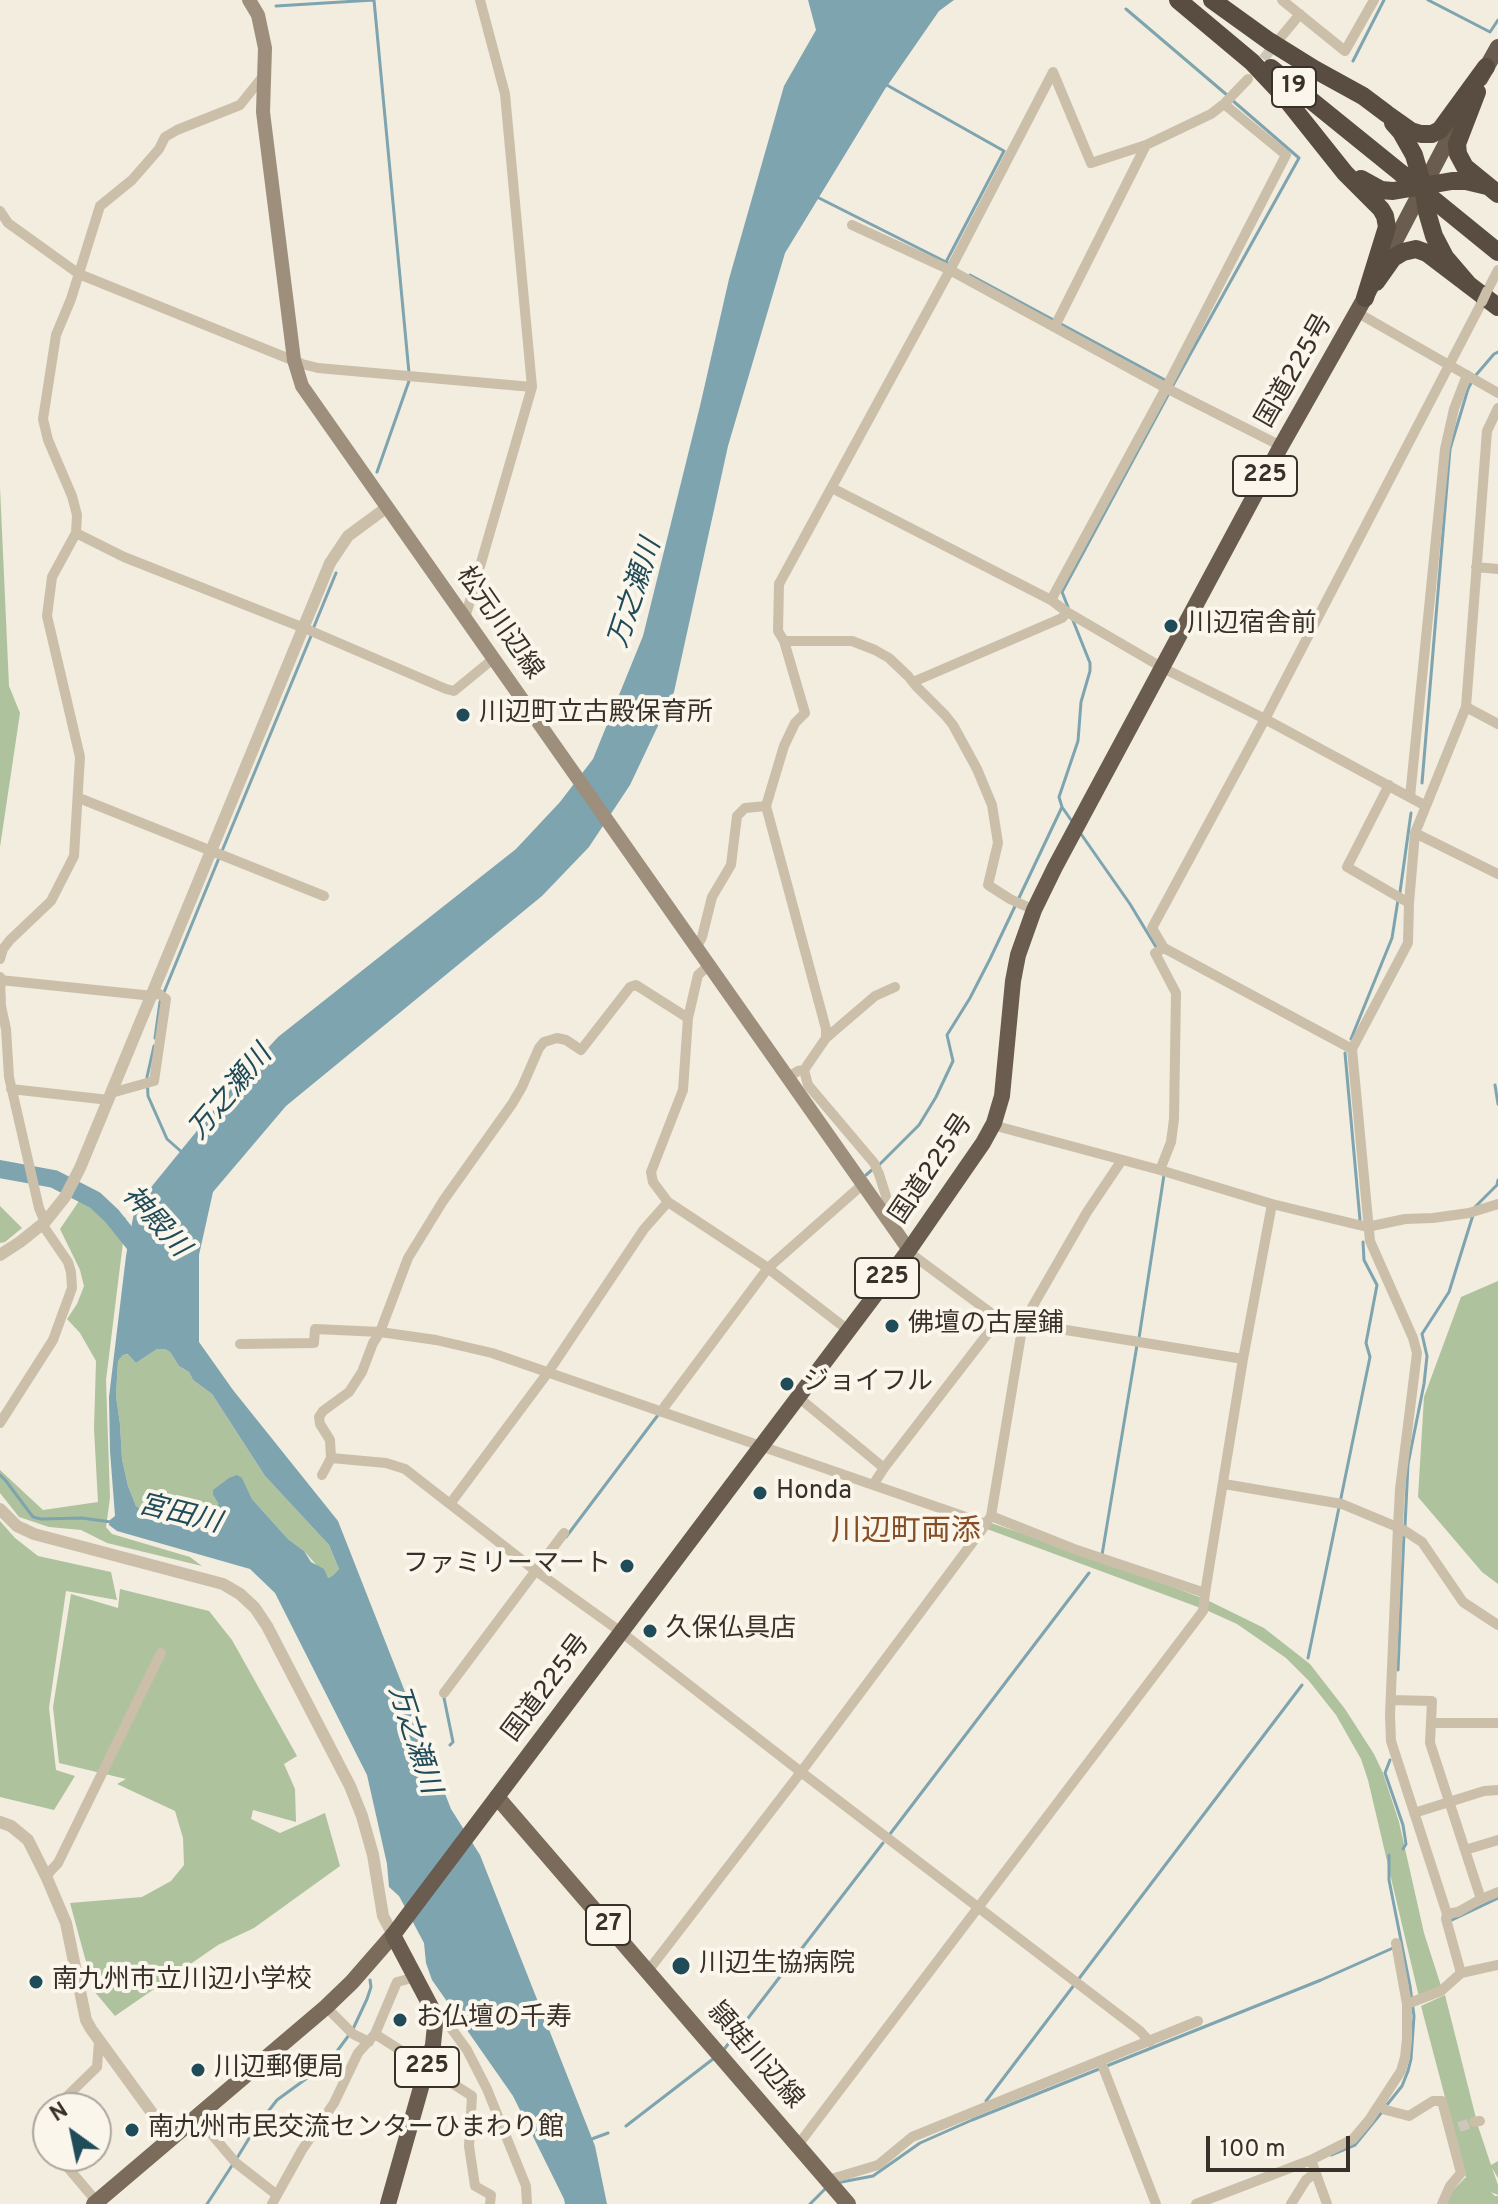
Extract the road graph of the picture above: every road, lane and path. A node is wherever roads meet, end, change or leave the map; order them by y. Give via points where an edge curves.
1 (249, 0) edge
2 (480, 0) edge
3 (1178, 0) edge
4 (1186, 0) edge
5 (1205, 0) edge
6 (1212, 0) edge
7 (1282, 0) edge
8 (1374, 0) edge
9 (1300, 14) junction
10 (1276, 43) tunnel mouth
11 (1498, 47) edge
12 (1486, 67) junction
13 (264, 75) junction
14 (1248, 79) tunnel mouth
15 (1224, 104) junction
16 (1387, 114) junction
17 (1146, 145) junction
18 (1329, 151) junction
19 (1405, 170) junction
20 (1424, 186) junction
21 (1492, 190) edge
22 (0, 211) edge
23 (852, 225) dead end
24 (1498, 242) edge
25 (1498, 252) edge
26 (950, 270) junction
27 (1498, 270) edge
28 (79, 274) junction
29 (1484, 296) edge
30 (1362, 305) junction
31 (1056, 323) junction
32 (294, 360) junction
33 (1449, 365) junction
34 (1472, 378) junction
35 (532, 387) junction
36 (1166, 388) junction
37 (1498, 393) edge
38 (1498, 408) edge
39 (1281, 446) junction
40 (832, 488) junction
41 (386, 508) junction
42 (76, 533) junction
43 (1476, 567) junction
44 (1498, 569) edge
45 (1051, 600) junction
46 (1071, 614) junction
47 (465, 618) junction
48 (309, 630) junction
49 (784, 641) junction
50 (493, 659) junction
51 (1163, 668) junction
52 (913, 682) junction
53 (1466, 707) junction
54 (1265, 719) junction
55 (1498, 724) edge
56 (1389, 785) junction
57 (1410, 797) junction
58 (79, 798) junction
59 (766, 806) junction
60 (1426, 806) junction
61 (1415, 833) junction
62 (217, 854) junction
63 (1498, 874) edge
64 (324, 896) dead end
65 (1402, 899) junction
66 (1034, 910) junction
67 (696, 948) junction
68 (1161, 950) junction
69 (0, 959) edge
70 (708, 966) junction
71 (0, 978) edge
72 (895, 987) dead end
73 (158, 995) junction
74 (688, 1018) junction
75 (826, 1038) junction
76 (3, 1041) edge
77 (1352, 1049) junction
78 (804, 1070) junction
79 (787, 1078) junction
80 (11, 1089) junction
81 (110, 1097) junction
82 (994, 1123) junction
83 (1122, 1160) junction
84 (1164, 1171) junction
85 (862, 1185) junction
86 (668, 1202) junction
87 (1272, 1204) junction
88 (1498, 1204) edge
89 (883, 1214) junction
90 (43, 1223) junction
91 (1367, 1227) junction
92 (909, 1250) junction
93 (0, 1255) edge
94 (766, 1267) junction
95 (999, 1319) junction
96 (1023, 1323) junction
97 (848, 1330) junction
98 (380, 1332) junction
99 (240, 1344) dead end
100 (1243, 1359) junction
101 (549, 1371) junction
102 (798, 1397) junction
103 (662, 1412) junction
104 (0, 1423) edge
105 (761, 1446) junction
106 (331, 1458) junction
107 (884, 1468) junction
108 (322, 1475) dead end
109 (1224, 1484) junction
110 (873, 1485) junction
111 (450, 1504) junction
112 (0, 1509) edge
113 (988, 1520) junction
114 (1402, 1529) junction
115 (564, 1533) dead end
116 (538, 1573) junction
117 (1205, 1593) junction
118 (1498, 1625) edge
119 (621, 1632) junction
120 (161, 1653) dead end
121 (444, 1693) dead end
122 (1391, 1700) junction
123 (1431, 1723) junction
124 (1498, 1723) edge
125 (801, 1772) junction
126 (1498, 1790) edge
127 (497, 1797) junction
128 (1451, 1802) junction
129 (1414, 1813) junction
130 (0, 1822) edge
131 (1498, 1840) edge
132 (1465, 1850) junction
133 (46, 1876) junction
134 (1498, 1892) edge
135 (1481, 1899) junction
136 (979, 1908) junction
137 (1447, 1914) junction
138 (393, 1935) junction
139 (1396, 1943) dead end
140 (1498, 1965) edge
141 (648, 1971) junction
142 (1461, 1973) junction
143 (416, 1977) junction
144 (1411, 2003) junction
145 (326, 2007) junction
146 (431, 2007) junction
147 (1198, 2021) dead end
148 (372, 2038) junction
149 (99, 2042) junction
150 (1150, 2042) junction
151 (1102, 2065) junction
152 (427, 2066) junction
153 (71, 2092) edge
154 (1383, 2108) junction
155 (197, 2117) junction
156 (171, 2139) junction
157 (798, 2145) junction
158 (1311, 2160) junction
159 (71, 2172) edge
160 (1316, 2172) junction
161 (831, 2184) junction
162 (274, 2199) edge
163 (96, 2203) edge
164 (388, 2204) edge
165 (490, 2204) edge
166 (527, 2204) edge
167 (848, 2204) edge
168 (1156, 2204) edge
169 (1196, 2204) edge
170 (1291, 2204) edge
171 (1327, 2204) edge
172 (1442, 2204) edge

1 - 13 main road, 松元川辺線 via 265,48
2 - 35 street via 505,94
3 - 18 highway, 19 via 1252,62
4 - 19 highway, 19
5 - 19 highway, 19
6 - 16 highway, 19
7 - 9 street
8 - 9 street via 1345,51
9 - 10 street
11 - 12 highway, 国道225号 / 225
12 - 16 highway, 19 via 1447,122 1432,134 1411,131
12 - 20 highway, 国道225号 / 225
12 - 21 highway via 1457,144 1465,167
13 - 28 street via 240,105 165,137 132,180 100,206
13 - 32 main road, 松元川辺線 via 263,112
14 - 15 street
15 - 17 street
15 - 36 street via 1286,155
16 - 20 highway, 19 via 1408,143
17 - 26 street via 1091,163 1053,72
17 - 31 street
18 - 20 highway, 19 via 1381,190
18 - 30 highway, 19 via 1385,216 1387,227
19 - 20 highway, 19
20 - 21 highway via 1466,181
20 - 24 highway
20 - 25 highway, bridge
20 - 29 highway via 1434,236 1445,257
20 - 30 highway, 国道225号 / 225
22 - 28 street via 8,223
23 - 26 street
26 - 31 street
26 - 40 street
27 - 29 street
28 - 32 street
28 - 42 street via 56,335 43,419 72,496
29 - 30 highway via 1416,249 1393,258
29 - 33 street
30 - 33 street
30 - 39 highway, 国道225号 / 225
31 - 36 street
32 - 35 street via 318,368
32 - 41 main road, 松元川辺線 via 308,395
33 - 34 street
33 - 54 street
34 - 37 street
34 - 57 street via 1454,409 1445,449
35 - 47 street
36 - 39 street
36 - 45 street
38 - 43 street via 1487,431
39 - 51 highway, 国道225号 / 225
40 - 45 street
40 - 49 street via 779,584 778,631
41 - 47 main road, 松元川辺線
41 - 48 street via 341,545
42 - 48 street
42 - 58 street via 52,577 47,616 80,757
43 - 44 street
43 - 53 street
45 - 46 street
46 - 51 street
46 - 52 street
47 - 50 main road, 松元川辺線
48 - 50 street via 454,691
48 - 62 street
49 - 52 street via 852,641 889,658
49 - 59 street via 805,713 788,737
50 - 67 main road, 松元川辺線
51 - 54 street
51 - 66 highway, 国道225号 / 225
52 - 66 street via 953,725 992,805 998,843 988,885
53 - 55 street
53 - 60 street
54 - 56 street
54 - 68 street via 1152,928
56 - 57 street
56 - 65 street via 1347,867
57 - 60 street
58 - 62 street
58 - 69 street via 74,856 66,875 51,901 10,940
59 - 67 street via 745,808 737,816 731,865 712,897
59 - 75 street
60 - 61 street
61 - 63 street
61 - 65 street
62 - 64 street
62 - 73 street
65 - 77 street via 1408,943
66 - 82 highway, 国道225号 / 225 via 1013,981 1002,1096
67 - 70 main road, 松元川辺線
68 - 77 street
68 - 84 street via 1155,953 1176,993 1174,1129
70 - 74 street via 698,975
70 - 79 main road, 松元川辺線
71 - 73 street
71 - 76 street
72 - 75 street via 875,996
73 - 81 street
73 - 81 street via 166,999 154,1081
74 - 86 street via 683,1090 651,1172
74 - 98 street via 636,985 581,1050 557,1038 544,1042 512,1104 408,1258
75 - 78 street
76 - 80 street
77 - 91 street
78 - 79 street
78 - 89 street via 808,1085 874,1163 886,1196
79 - 85 main road, 松元川辺線
80 - 81 street
80 - 90 street
81 - 90 street via 65,1197
82 - 83 street
82 - 92 highway, 国道225号 / 225
83 - 84 street
83 - 96 street
84 - 87 street
85 - 89 main road, 松元川辺線
85 - 94 street
86 - 94 street
86 - 101 street via 644,1229
87 - 91 street
87 - 100 street
88 - 91 street
89 - 92 main road, 松元川辺線
90 - 93 street
90 - 104 street via 68,1262 72,1288 53,1340
91 - 114 street via 1417,1353 1400,1489
92 - 95 street
92 - 97 highway, 国道225号 / 225
94 - 97 street
94 - 103 street
95 - 96 street
95 - 107 street
96 - 100 street
96 - 113 street
97 - 102 highway, 国道225号 / 225
98 - 99 street via 315,1329 314,1343
98 - 101 street via 436,1340
98 - 106 street via 349,1392 319,1417 330,1440
100 - 109 street
101 - 103 street
101 - 111 street
102 - 105 highway, 国道225号 / 225
102 - 107 street
103 - 105 street
105 - 110 street
105 - 119 highway, 国道225号 / 225
106 - 108 street
106 - 111 street via 405,1469
107 - 110 street
109 - 114 street via 1339,1504
109 - 117 street
110 - 113 street
111 - 116 street
112 - 138 street via 34,1534 223,1584 255,1608 350,1786 373,1855 383,1916
113 - 117 street
113 - 125 street
114 - 118 street via 1422,1542 1463,1602
114 - 122 street
115 - 116 street
116 - 119 street
116 - 121 street
117 - 136 street via 1203,1611 1193,1625
119 - 125 street
119 - 127 highway, 国道225号 / 225
120 - 133 street via 58,1863
122 - 123 street via 1432,1701
122 - 129 street via 1391,1741
123 - 124 street
123 - 128 street via 1430,1743
125 - 136 street
125 - 141 street
126 - 128 street
127 - 138 highway, 国道225号 / 225
127 - 141 main road, 頴娃川辺線 / 27
128 - 129 street
128 - 132 street
129 - 137 street
130 - 133 street via 28,1840
131 - 132 street
132 - 135 street
133 - 149 street via 66,1923 86,2020
134 - 135 street
135 - 137 street
136 - 150 street
136 - 157 street
137 - 142 street
138 - 143 highway, 225
138 - 145 main road
139 - 144 street
140 - 142 street
141 - 157 main road, 頴娃川辺線 / 27
142 - 144 street via 1441,1991
143 - 146 highway, 225
143 - 148 street via 397,1982
144 - 154 street via 1405,2057
145 - 148 street via 351,2031
145 - 155 main road
146 - 152 highway, 225 via 435,2025
146 - 166 street via 467,2050 487,2089 526,2186
147 - 150 street
148 - 152 street
148 - 162 street via 358,2053 334,2103
149 - 153 street via 97,2067
149 - 156 street
150 - 151 street
151 - 161 street via 912,2137 878,2165
151 - 168 street
152 - 164 highway, 225
152 - 165 street via 472,2096 469,2146 475,2186 491,2195
154 - 158 street via 1353,2139
154 - 172 street via 1409,2116 1442,2101 1454,2128 1461,2173
155 - 156 main road
155 - 162 street
156 - 163 main road
157 - 161 main road, 頴娃川辺線 / 27
158 - 160 street
158 - 169 street
159 - 163 street
160 - 170 street
160 - 171 street
161 - 167 main road, 頴娃川辺線 / 27

